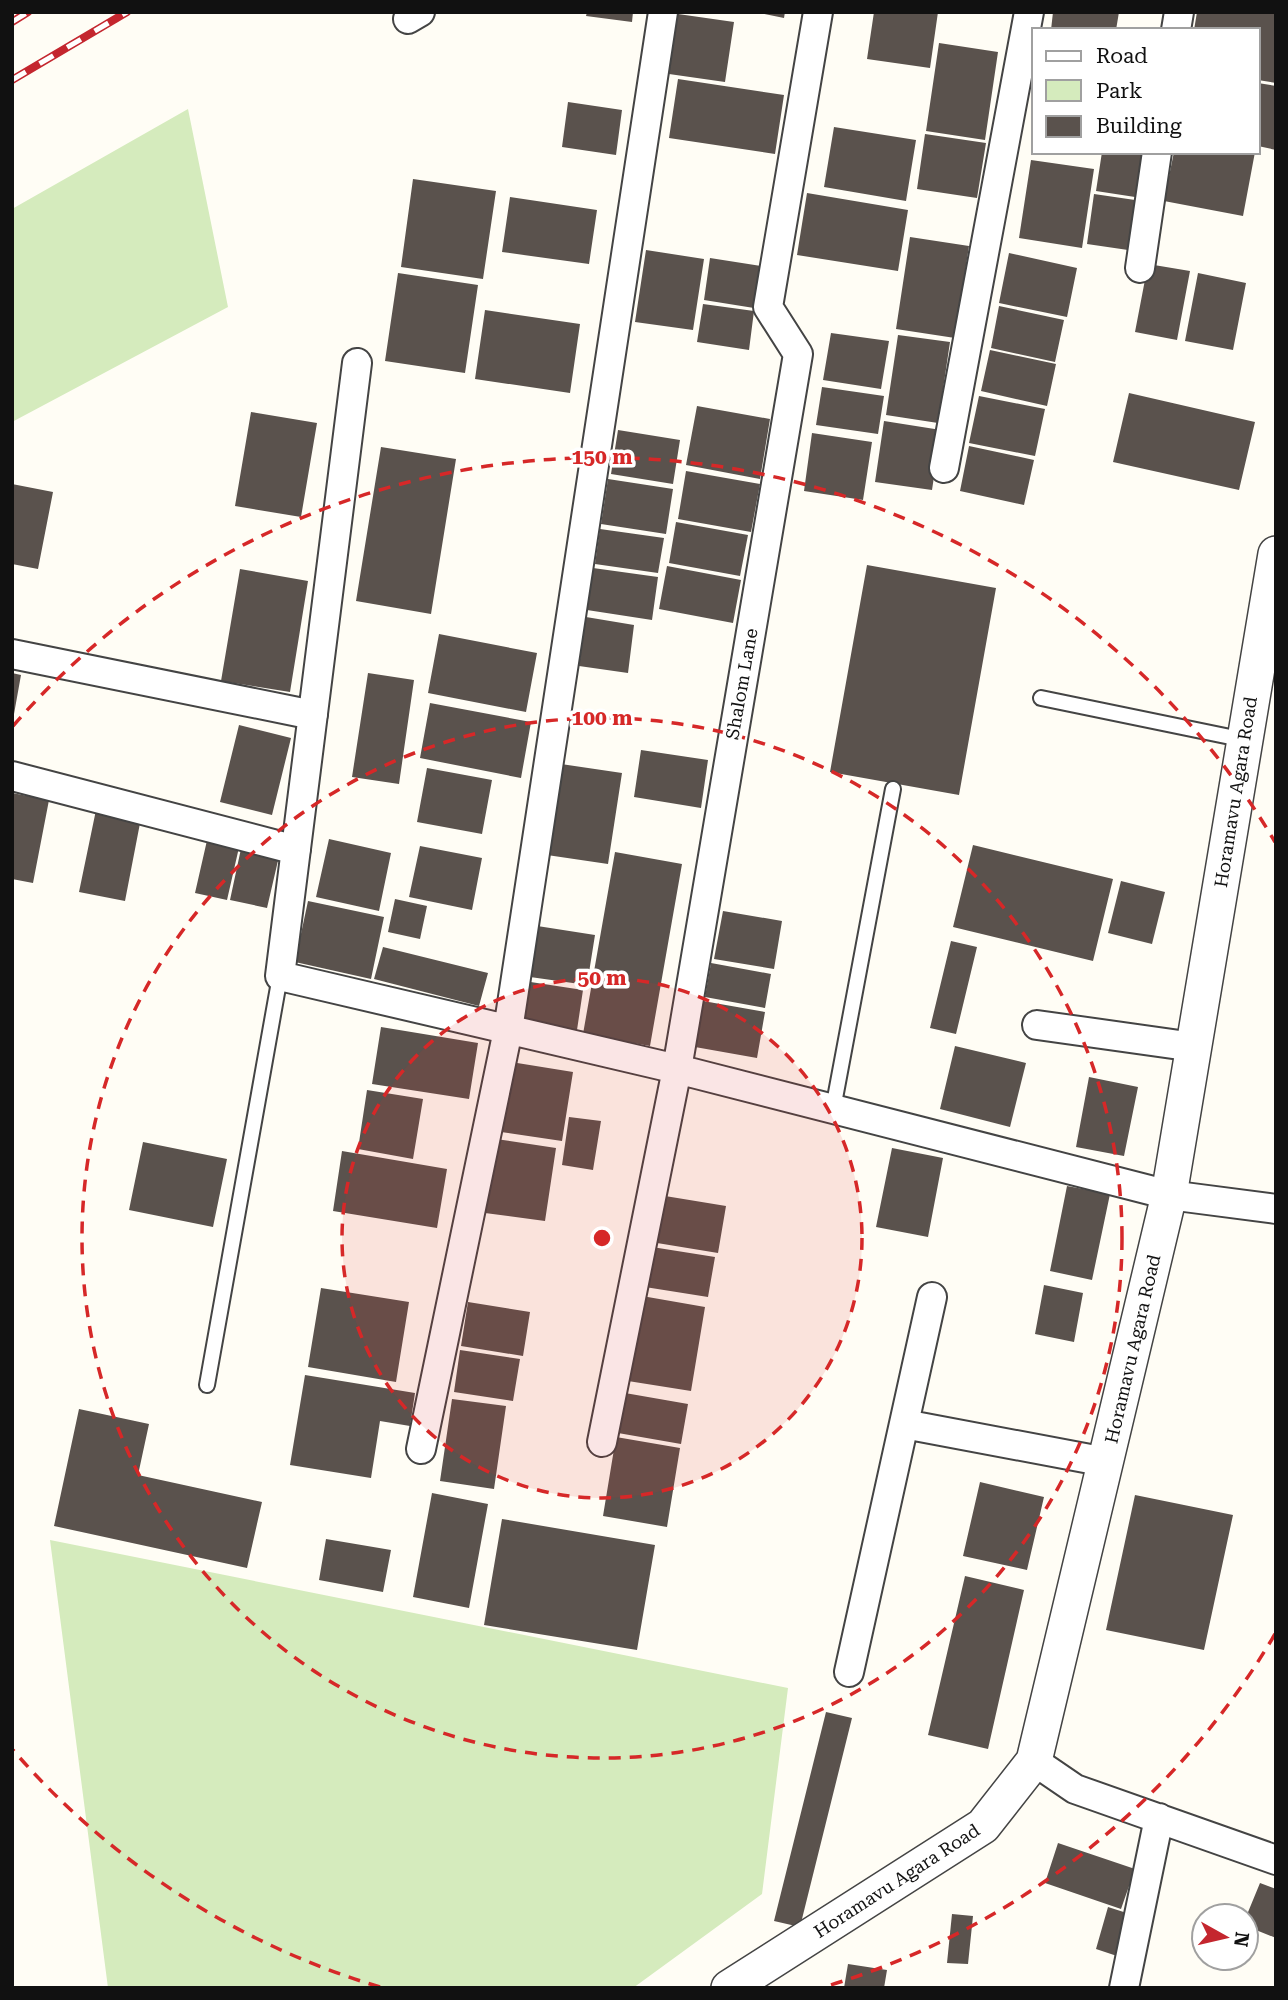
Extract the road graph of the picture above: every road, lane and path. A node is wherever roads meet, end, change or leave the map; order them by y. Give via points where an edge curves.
1 (663, 12) edge
2 (818, 12) edge
3 (1029, 12) edge
4 (1157, 154) edge
5 (1140, 268) dead end
6 (357, 363) dead end
7 (944, 468) dead end
8 (1276, 554) edge
9 (12, 654) edge
10 (1041, 698) dead end
11 (313, 715) junction
12 (1245, 740) junction
13 (12, 776) edge
14 (893, 789) dead end
15 (296, 850) junction
16 (280, 976) junction
17 (1037, 1025) dead end
18 (508, 1030) junction
19 (1194, 1047) junction
20 (677, 1069) junction
21 (833, 1109) junction
22 (1169, 1195) junction
23 (1276, 1209) edge
24 (932, 1297) dead end
25 (206, 1385) dead end
26 (904, 1424) junction
27 (601, 1441) dead end
28 (421, 1449) dead end
29 (1106, 1462) junction
30 (849, 1672) dead end
31 (1034, 1760) junction
32 (1158, 1818) junction
33 (1276, 1860) edge
34 (729, 1988) edge
35 (1124, 1988) edge

1 - 18 street
2 - 20 street, Shalom Lane via 768,307 798,354
3 - 7 street
4 - 5 street
6 - 11 street
8 - 12 street, Horamavu Agara Road
9 - 11 street
10 - 12 lane
11 - 15 street
12 - 19 street, Horamavu Agara Road
13 - 15 street
14 - 21 lane
15 - 16 street
16 - 18 street
16 - 25 lane
17 - 19 street
18 - 20 street
18 - 28 street
19 - 22 street, Horamavu Agara Road
20 - 21 street
20 - 27 street, Shalom Lane
21 - 22 street
22 - 23 street
22 - 29 street, Horamavu Agara Road
24 - 26 street
26 - 29 street
26 - 30 street
29 - 31 street, Horamavu Agara Road
31 - 32 street via 1075,1789
31 - 34 street, Horamavu Agara Road via 983,1826
32 - 33 street
32 - 35 street

